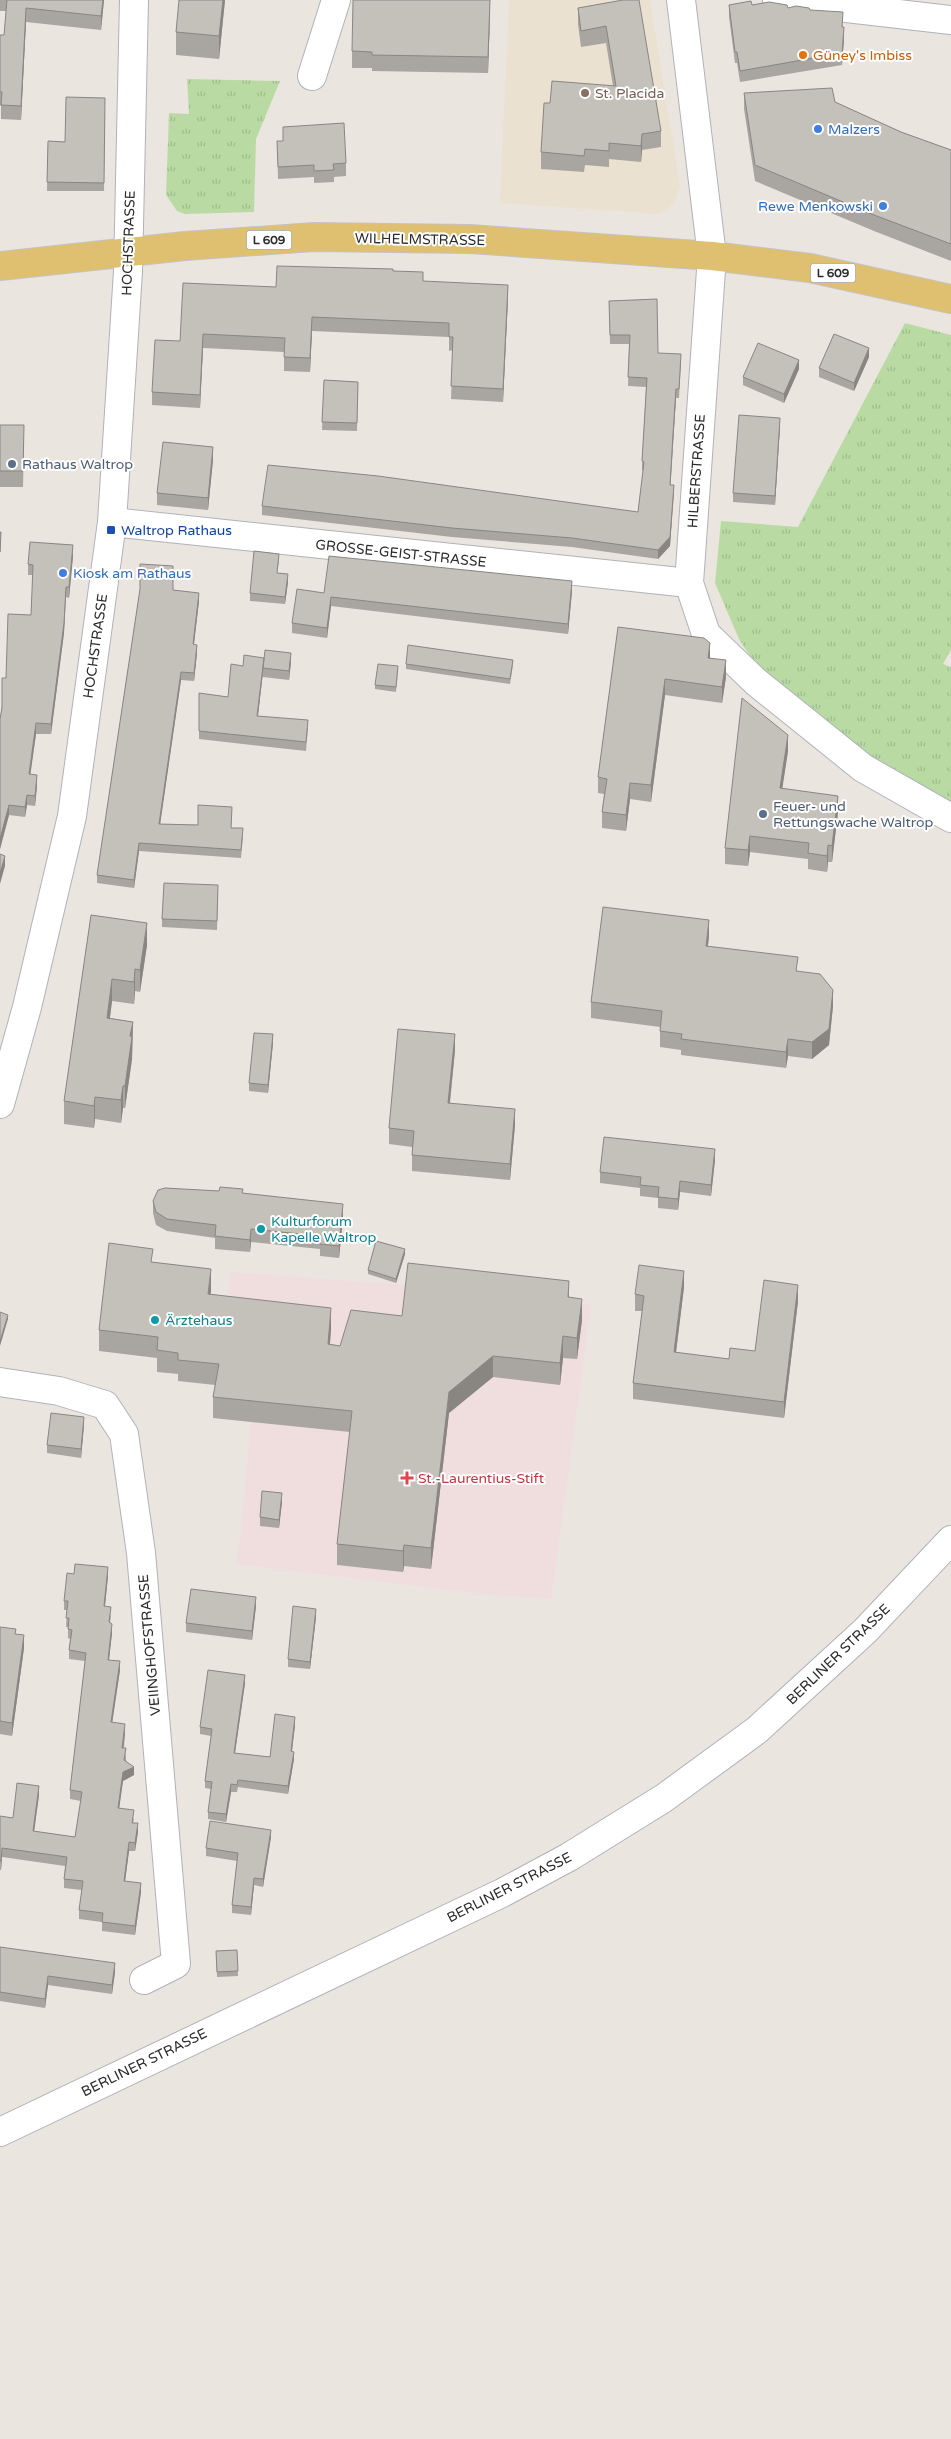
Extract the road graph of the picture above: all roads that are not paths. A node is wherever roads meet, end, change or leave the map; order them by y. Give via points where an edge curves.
1 (134, 0) edge
2 (336, 0) edge
3 (681, 0) edge
4 (777, 0) edge
5 (951, 20) edge
6 (312, 76) dead end
7 (128, 252) junction
8 (712, 256) junction
9 (0, 266) edge
10 (951, 299) edge
11 (112, 522) junction
12 (689, 583) junction
13 (951, 818) edge
14 (5, 1069) edge
15 (0, 1104) edge
16 (0, 1382) edge
17 (951, 1540) edge
18 (144, 1980) dead end
19 (0, 2132) edge

1 - 7 street, HOCHSTRASSE
2 - 6 street
3 - 8 street, HILBERSTRASSE
4 - 5 street
7 - 8 main road, WILHELMSTRASSE / L 609 via 314,237 470,239
7 - 9 main road, L 609
7 - 11 street, HOCHSTRASSE
8 - 10 main road, L 609 via 810,268
8 - 12 street, HILBERSTRASSE
11 - 12 street, GROSSE-GEIST-STRASSE
11 - 14 street, HOCHSTRASSE via 72,816
12 - 13 street, HILBERSTRASSE via 706,634 756,682 863,768
14 - 15 street, HOCHSTRASSE
16 - 18 street, VEIINGHOFSTRASSE via 59,1391 105,1405 124,1434 141,1553 176,1964
17 - 19 street, BERLINER STRASSE via 865,1631 758,1730 664,1798 569,1857 502,1893

